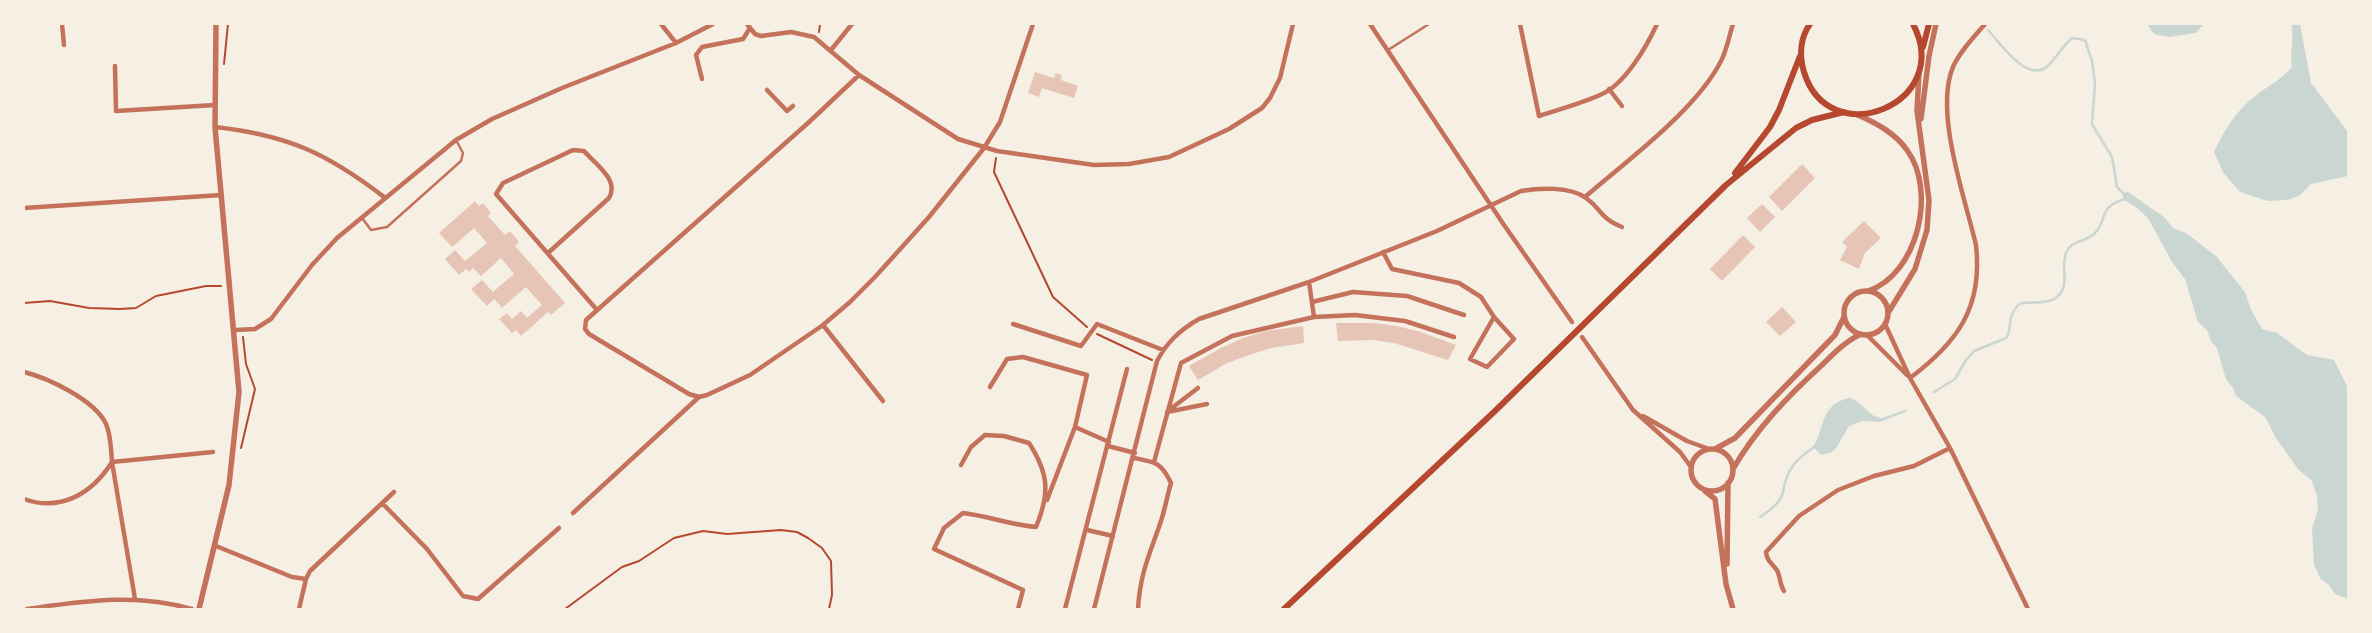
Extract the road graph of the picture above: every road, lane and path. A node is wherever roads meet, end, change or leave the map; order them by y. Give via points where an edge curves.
1 (62, 24) edge
2 (216, 24) edge
3 (661, 24) edge
4 (713, 24) edge
5 (852, 24) edge
6 (1032, 24) edge
7 (1293, 24) edge
8 (1370, 24) edge
9 (1429, 24) edge
10 (1520, 24) edge
11 (1657, 24) edge
12 (1732, 24) edge
13 (1913, 24) edge
14 (1929, 24) edge
15 (1936, 24) edge
16 (1985, 24) edge
17 (1808, 25) edge
18 (748, 26) edge
19 (676, 43) junction
20 (64, 45) dead end
21 (831, 50) junction
22 (1388, 50) junction
23 (1922, 50) junction
24 (1801, 52) junction
25 (114, 66) dead end
26 (1919, 73) junction
27 (859, 75) junction
28 (702, 79) dead end
29 (1609, 89) junction
30 (767, 90) dead end
31 (214, 105) junction
32 (793, 106) dead end
33 (1622, 106) dead end
34 (1844, 112) junction
35 (1858, 115) junction
36 (216, 127) junction
37 (1920, 133) junction
38 (456, 140) junction
39 (984, 148) junction
40 (998, 151) junction
41 (1726, 185) junction
42 (221, 195) junction
43 (384, 197) junction
44 (1586, 197) junction
45 (1492, 205) junction
46 (24, 208) edge
47 (362, 217) junction
48 (1622, 227) dead end
49 (1383, 252) junction
50 (548, 253) junction
51 (1309, 282) junction
52 (230, 286) junction
53 (1868, 291) junction
54 (1312, 302) junction
55 (24, 303) edge
56 (598, 310) junction
57 (1888, 313) junction
58 (1464, 315) dead end
59 (1314, 317) junction
60 (1494, 317) junction
61 (1844, 317) junction
62 (1572, 322) dead end
63 (1013, 324) dead end
64 (1885, 324) junction
65 (822, 325) junction
66 (236, 330) junction
67 (1092, 330) junction
68 (1864, 335) junction
69 (1582, 337) dead end
70 (1454, 338) dead end
71 (1163, 350) junction
72 (1157, 361) junction
73 (1127, 369) dead end
74 (24, 372) edge
75 (1910, 378) junction
76 (990, 387) dead end
77 (1198, 388) dead end
78 (699, 397) junction
79 (882, 401) dead end
80 (1207, 404) dead end
81 (1633, 410) junction
82 (1167, 412) junction
83 (1075, 427) junction
84 (1108, 444) junction
85 (1950, 448) junction
86 (1712, 449) junction
87 (213, 452) dead end
88 (1134, 455) junction
89 (112, 462) junction
90 (1154, 462) junction
91 (961, 465) dead end
92 (1691, 467) junction
93 (1733, 469) junction
94 (1728, 483) junction
95 (1704, 490) junction
96 (394, 492) dead end
97 (24, 499) edge
98 (382, 503) junction
99 (1046, 505) junction
100 (573, 513) dead end
101 (559, 528) dead end
102 (1087, 530) junction
103 (1113, 536) junction
104 (216, 546) junction
105 (306, 579) junction
106 (1726, 584) junction
107 (1784, 591) dead end
108 (135, 599) junction
109 (27, 609) edge
110 (192, 609) edge
111 (200, 609) edge
112 (299, 609) edge
113 (565, 609) edge
114 (829, 609) edge
115 (1018, 609) edge
116 (1065, 609) edge
117 (1094, 609) edge
118 (1138, 609) edge
119 (1284, 609) edge
120 (1733, 609) edge
121 (2028, 609) edge

1 - 20 street
2 - 31 street
3 - 19 street
4 - 19 street
5 - 21 street
6 - 39 street via 1000,122
7 - 40 street via 1280,78 1270,98 1252,115 1199,145 1169,157 1129,164 1094,165
8 - 22 street
9 - 22 lane
10 - 29 street via 1539,116
11 - 29 street via 1630,70
12 - 44 street via 1722,59 1708,83 1660,134
13 - 23 main road
14 - 23 main road
15 - 37 street via 1923,92
16 - 75 street via 1953,68 1947,99 1951,140 1976,245 1978,262 1974,294 1956,336 1935,359
17 - 24 main road
18 - 21 street via 761,36 804,33
18 - 28 street via 743,39 702,47 696,55
19 - 38 street via 562,88 492,119
21 - 27 street
22 - 45 street
23 - 26 main road
24 - 34 main road via 1804,72 1812,90 1832,107
24 - 41 main road via 1770,127
25 - 31 street via 116,111
26 - 35 main road via 1908,93 1895,104 1880,112
26 - 37 street via 1917,111
27 - 39 street via 958,139
27 - 56 street
29 - 33 street
30 - 32 street via 787,111
31 - 36 street
34 - 35 main road
34 - 41 main road via 1812,120 1796,128
35 - 53 street via 1889,132 1907,150 1919,174 1921,201 1918,229 1905,263 1881,287
36 - 42 street
36 - 43 street via 260,133 299,144 350,171
37 - 57 street via 1929,200 1926,230 1915,268
38 - 43 street
38 - 47 lane via 463,153 461,161 386,227 371,230
39 - 40 street
39 - 65 street via 881,270
40 - 67 path via 994,172 1053,297
41 - 119 main road via 1495,411
42 - 46 street
42 - 52 street
43 - 47 street
44 - 45 street via 1559,190 1532,189 1520,191
44 - 48 street via 1608,221
45 - 49 street
45 - 62 street
47 - 66 street via 312,264 271,320 255,329
49 - 51 street
49 - 60 street via 1392,269 1459,283 1481,297
50 - 50 street via 496,194 503,183 578,149 584,151 610,179 612,192
50 - 56 street
51 - 54 street
51 - 71 street via 1199,319 1175,335
52 - 55 path via 206,286 156,296 136,308 120,310 50,301
52 - 66 street
53 - 57 street via 1882,299
53 - 61 street via 1858,292 1850,298
54 - 58 street via 1353,292 1407,296
54 - 59 street
56 - 78 street via 584,324 589,334
57 - 64 street
59 - 70 street via 1354,315 1405,321
59 - 82 street via 1232,336 1181,363
60 - 60 street via 1470,359 1487,367 1514,339
61 - 68 street via 1852,330
61 - 86 street via 1835,335 1735,438
63 - 67 street via 1081,346
64 - 68 street via 1877,332
64 - 75 street
65 - 78 street via 750,375
65 - 79 street
66 - 104 street via 239,392 236,436
67 - 71 street via 1097,324
67 - 72 path
68 - 75 street
68 - 93 street via 1845,344 1803,382 1745,448
69 - 81 street
71 - 72 street
72 - 88 street
73 - 84 street
74 - 89 street via 44,378 100,414 108,429
75 - 85 street
76 - 83 street via 1007,359 1023,357 1087,375
77 - 82 street
78 - 100 street
80 - 82 street
81 - 86 street via 1687,442
81 - 92 street via 1680,452
82 - 90 street
83 - 84 street
83 - 99 street
84 - 88 street
84 - 102 street
85 - 107 street via 1914,466 1842,488 1799,516 1766,552 1766,559 1778,571 1779,584
85 - 121 street
86 - 92 street via 1697,454
86 - 93 street via 1727,455
87 - 89 street
88 - 90 street
88 - 103 street
89 - 97 street via 91,487 73,498 46,505
89 - 108 street
90 - 118 street via 1164,468 1171,483 1160,524 1147,553
91 - 99 street via 971,447 985,436 1004,436 1029,443 1046,483
92 - 95 street via 1694,481
93 - 94 street
94 - 95 street via 1717,490
94 - 106 street
95 - 106 street via 1715,499
96 - 98 street
98 - 101 street via 427,549 463,596 478,599
98 - 105 street via 310,571
99 - 115 street via 1036,527 963,513 944,528 934,549 1023,590
102 - 103 street
102 - 116 street
103 - 117 street
104 - 105 street via 292,577
104 - 111 street
105 - 112 street
106 - 120 street
108 - 109 street via 107,599
108 - 110 street via 167,602
113 - 114 path via 622,567 639,561 674,538 703,531 727,534 781,530 797,532 808,538 822,548 831,561

